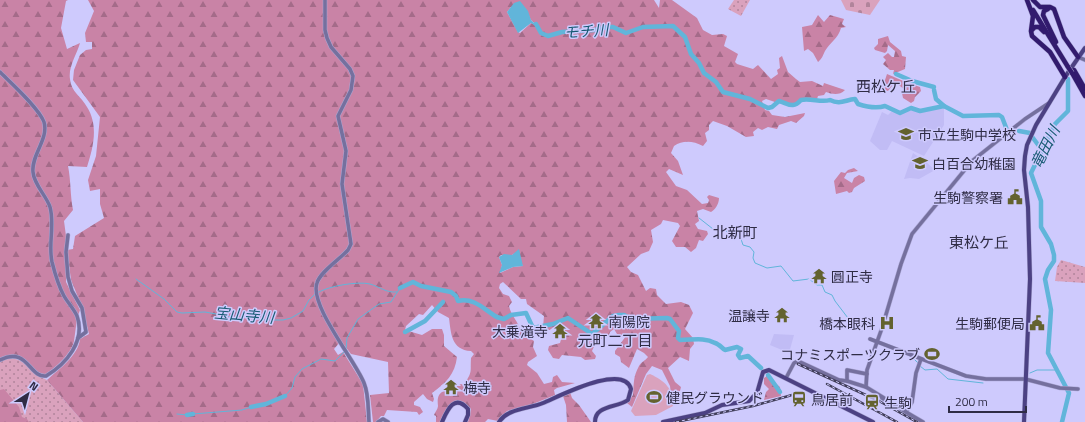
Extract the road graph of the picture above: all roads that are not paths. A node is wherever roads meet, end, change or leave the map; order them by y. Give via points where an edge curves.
1 (325, 0) edge
2 (1027, 0) edge
3 (1032, 0) edge
4 (1055, 12) junction
5 (1031, 31) junction
6 (1056, 46) junction
7 (1085, 48) edge
8 (1078, 57) junction
9 (1085, 60) edge
10 (0, 72) edge
11 (1073, 72) junction
12 (1065, 77) junction
13 (1085, 89) edge
14 (1085, 96) edge
15 (1049, 104) junction
16 (68, 235) dead end
17 (78, 338) junction
18 (870, 339) dead end
19 (878, 341) junction
20 (922, 359) junction
21 (0, 360) edge
22 (867, 374) junction
23 (786, 378) junction
24 (1025, 379) junction
25 (847, 381) junction
26 (866, 388) junction
27 (1078, 389) dead end
28 (906, 412) junction
29 (369, 422) edge
30 (378, 422) edge
31 (388, 422) edge
32 (442, 422) edge
33 (466, 422) edge
34 (499, 422) edge
35 (595, 422) edge
36 (663, 422) edge
37 (873, 422) edge
38 (923, 422) edge
39 (1024, 422) edge

1 - 29 street via 327,38 353,76 351,90 338,116 346,151 342,184 351,244 318,280 315,291 327,320 365,384
2 - 5 main road via 1033,16
2 - 6 main road
3 - 4 main road via 1040,7 1050,7
3 - 6 main road
4 - 6 main road via 1048,9 1043,15
4 - 8 main road via 1064,37
5 - 6 main road via 1035,27 1041,28
5 - 12 main road via 1034,38 1050,52
6 - 11 main road
7 - 8 main road
8 - 9 street
8 - 12 main road
10 - 17 street via 43,121 45,130 34,161 33,174 50,208 51,260 59,287 79,323
11 - 13 main road
11 - 14 main road
12 - 15 main road
15 - 19 street via 1025,119 972,161 913,232
15 - 24 main road via 1027,146 1024,163 1030,252
16 - 17 street via 68,277 72,291 82,308 86,332
17 - 21 street via 71,353 46,376 40,375 26,360 9,357
18 - 19 street
19 - 20 street
19 - 22 street
20 - 24 street via 966,376
20 - 28 street via 916,373 912,402
22 - 25 street via 847,370
22 - 26 street
23 - 25 street via 794,363 798,361 839,380
23 - 36 main road via 766,370 762,375 758,393 749,401 722,405 705,413
23 - 37 main road
24 - 27 street via 1066,389
24 - 39 main road
25 - 26 street
26 - 28 street
28 - 38 street
30 - 31 street via 383,419
32 - 33 main road via 448,408 460,404 469,412
34 - 35 main road via 506,414 542,404 592,382 625,380 631,389 628,400 599,411

